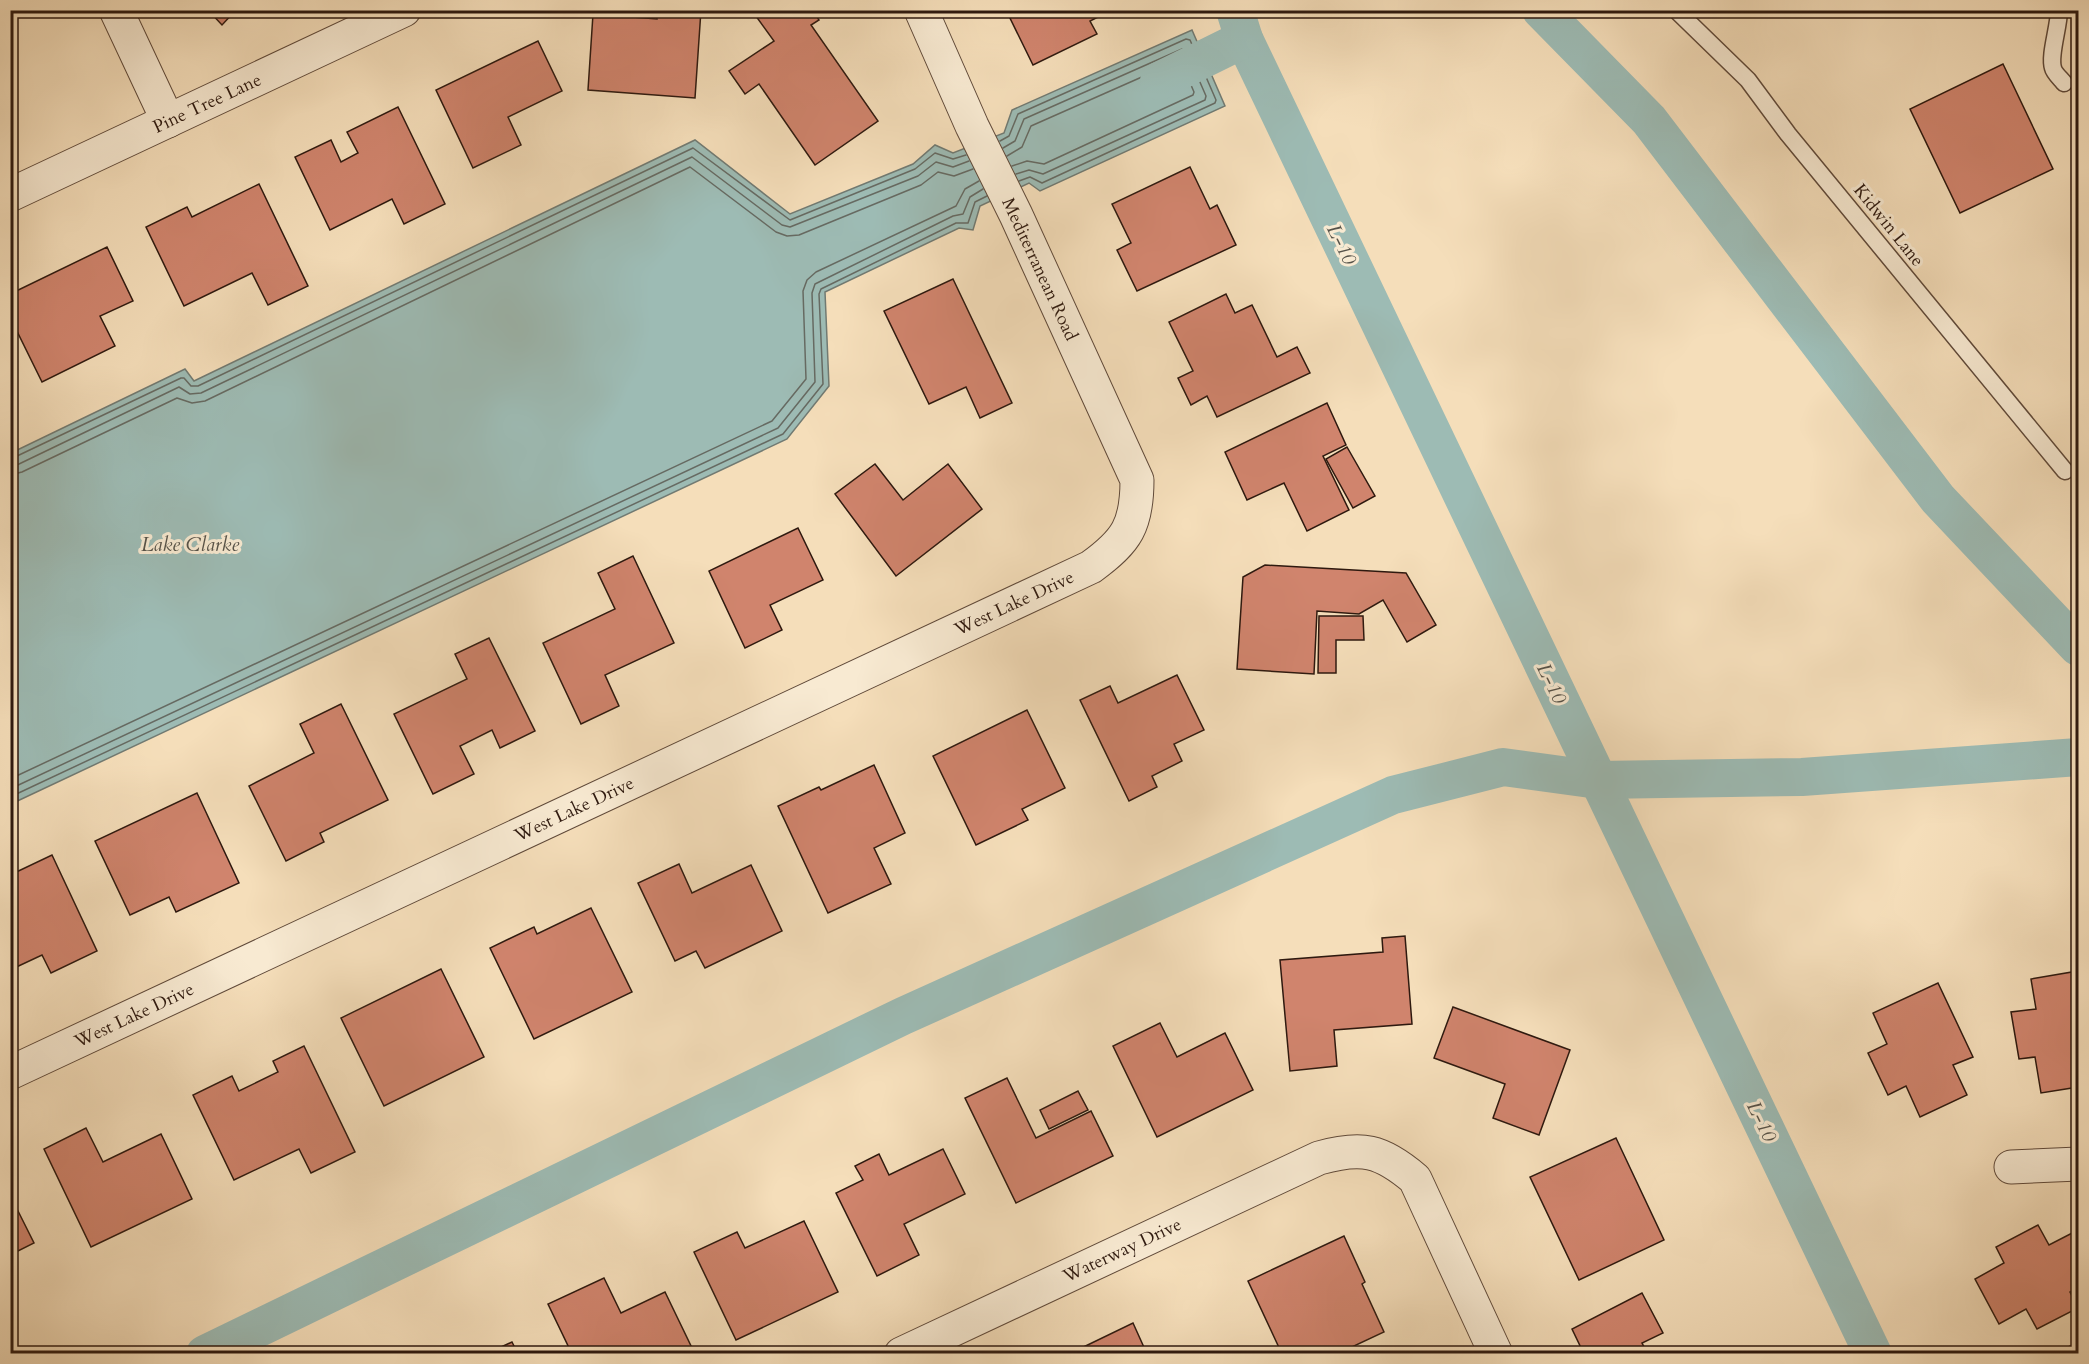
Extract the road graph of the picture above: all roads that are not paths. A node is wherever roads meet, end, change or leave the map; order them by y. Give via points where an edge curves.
1 (116, 10) edge
2 (404, 10) edge
3 (921, 10) edge
4 (1676, 10) edge
5 (2059, 10) edge
6 (2064, 83) dead end
7 (168, 121) junction
8 (10, 195) edge
9 (2065, 471) dead end
10 (1128, 531) joint
11 (10, 1073) edge
12 (2079, 1164) edge
13 (2011, 1167) dead end
14 (953, 1343) edge
15 (901, 1353) edge
16 (1496, 1353) edge

1 - 7 street
2 - 7 street, Pine Tree Lane
3 - 10 street, Mediterranean Road via 1137,480 1137,506
4 - 9 lane, Kidwin Lane via 1748,81
5 - 6 lane via 2052,55 2053,69
7 - 8 street, Pine Tree Lane
10 - 11 street, West Lake Drive via 1112,551 1091,567
12 - 13 street
14 - 15 street, Waterway Drive
14 - 16 street, Waterway Drive via 1318,1158 1345,1151 1371,1153 1395,1162 1415,1179

